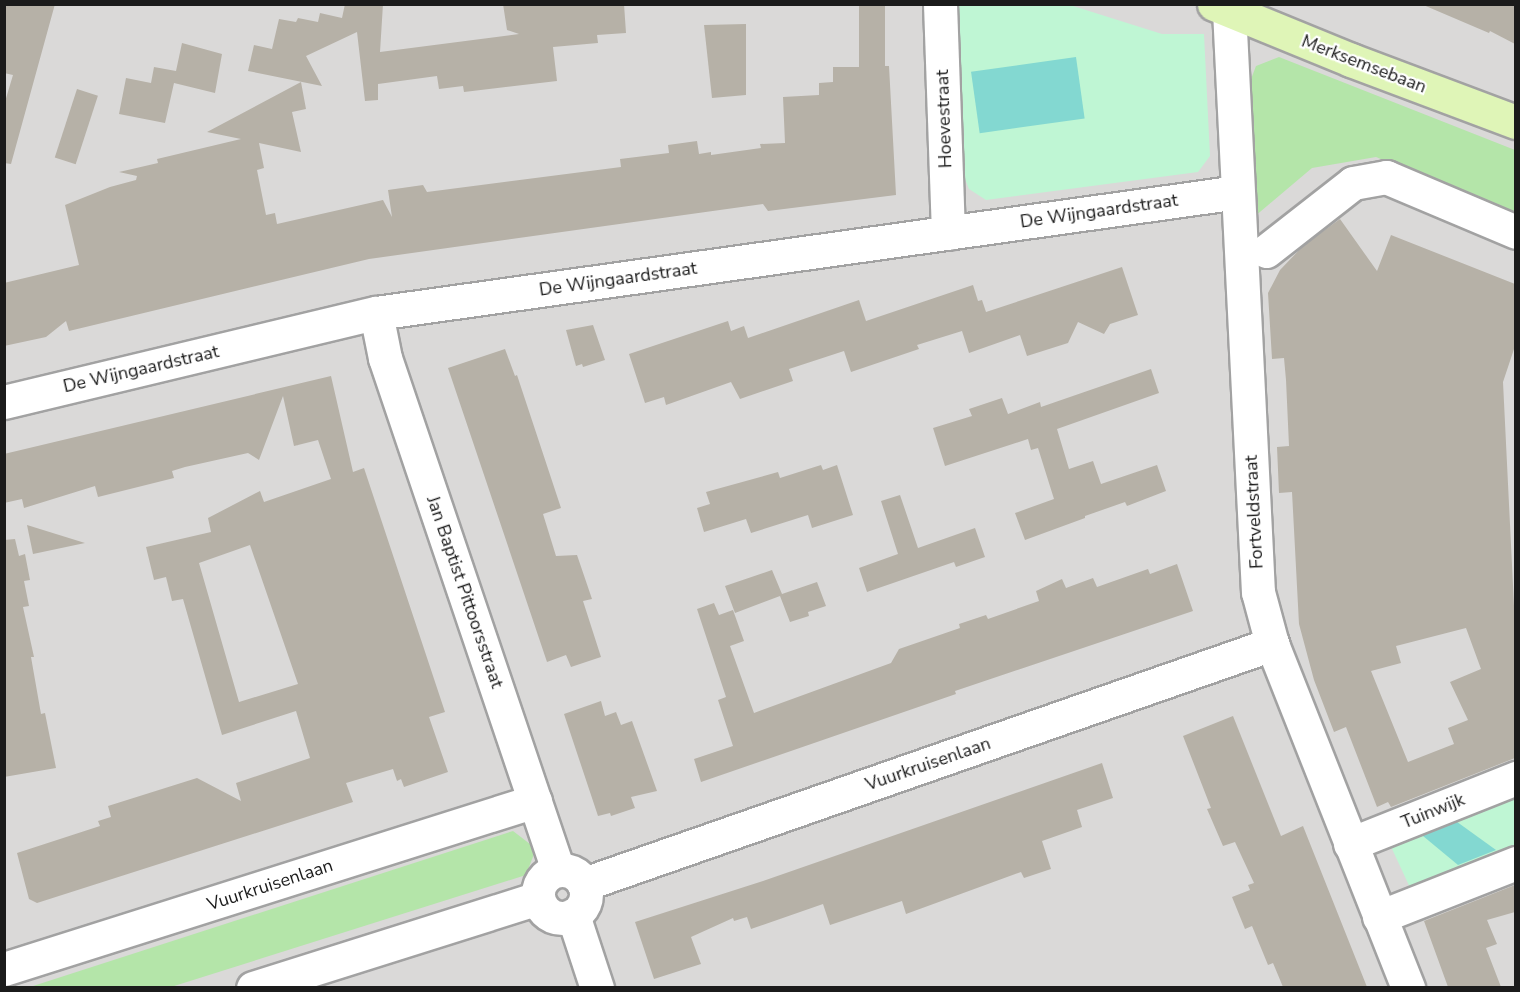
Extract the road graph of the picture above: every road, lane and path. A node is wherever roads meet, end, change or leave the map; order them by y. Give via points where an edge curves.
1 (940, 4) edge
2 (1221, 7) edge
3 (1515, 122) edge
4 (1238, 192) junction
5 (1515, 232) edge
6 (948, 233) junction
7 (1266, 251) dead end
8 (376, 313) junction
9 (4, 402) edge
10 (1272, 644) junction
11 (1515, 778) edge
12 (535, 801) junction
13 (1350, 843) junction
14 (1515, 863) edge
15 (571, 877) junction
16 (538, 898) junction
17 (573, 915) junction
18 (1379, 917) junction
19 (4, 969) edge
20 (253, 987) edge
21 (597, 987) edge
22 (1408, 987) edge

1 - 6 street, Hoevestraat
2 - 3 main road, Merksemsebaan
2 - 4 street, Fortveldstraat
4 - 6 street, De Wijngaardstraat
4 - 10 street, Fortveldstraat via 1258,592
5 - 7 street via 1386,177 1353,183
6 - 8 street, De Wijngaardstraat
8 - 9 street, De Wijngaardstraat
8 - 12 street, Jan Baptist Pittoorsstraat via 385,358
10 - 13 street, Fortveldstraat
10 - 15 street, Vuurkruisenlaan
11 - 13 street, Tuinwijk
12 - 15 street, Jan Baptist Pittoorsstraat
12 - 19 street, Vuurkruisenlaan
13 - 18 street, Fortveldstraat
14 - 18 street
15 - 16 street via 545,877
15 - 17 street via 586,898
16 - 17 street via 548,913 564,918
16 - 20 street
17 - 21 street
18 - 22 street, Fortveldstraat

